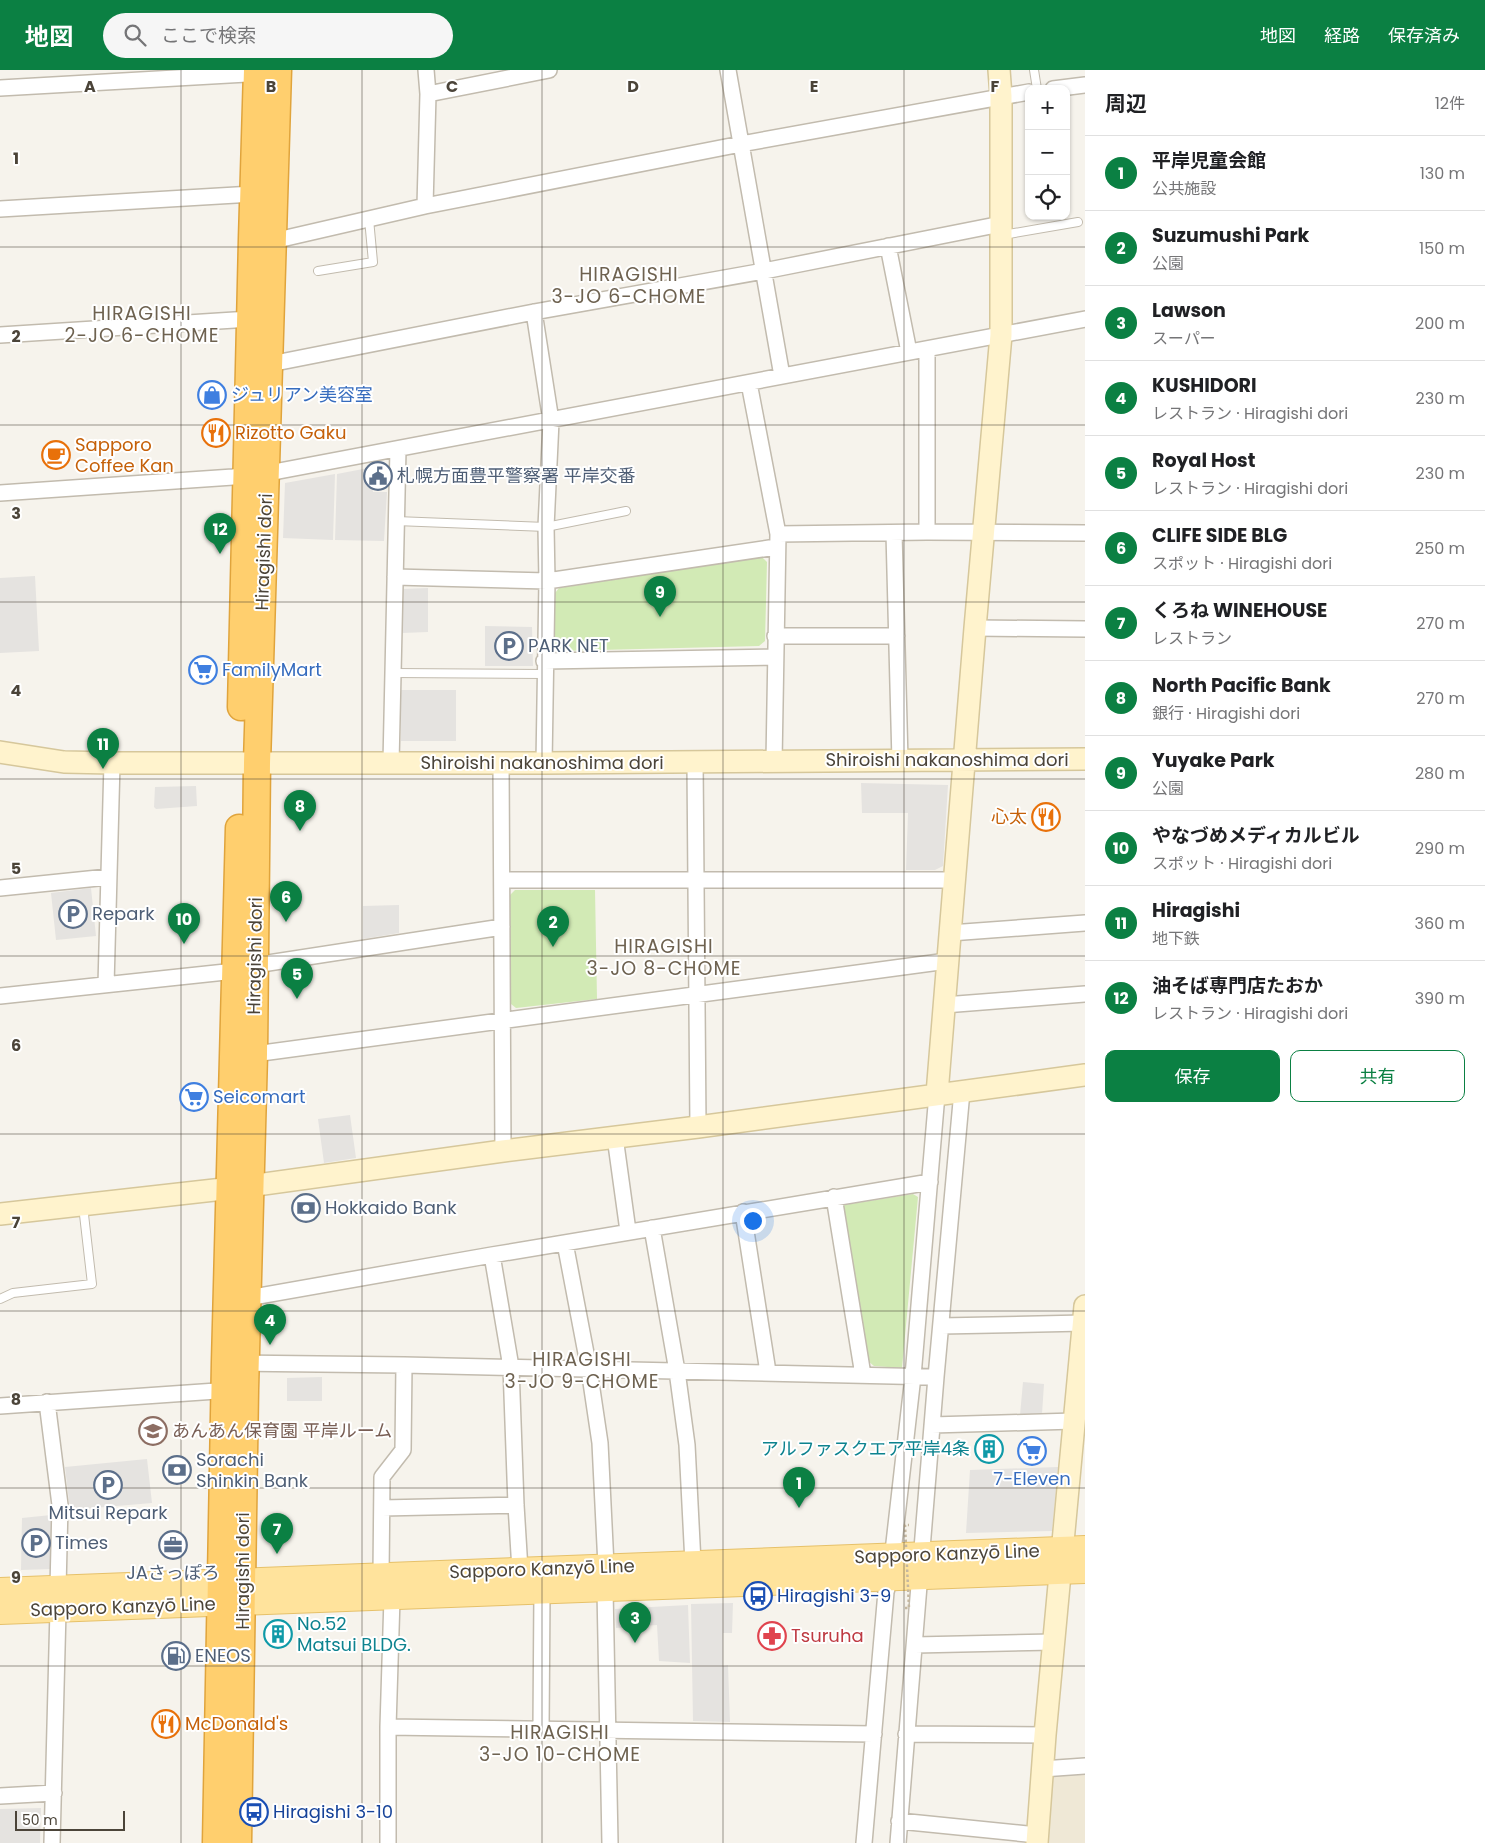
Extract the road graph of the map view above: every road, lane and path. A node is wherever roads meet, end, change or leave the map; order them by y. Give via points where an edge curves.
1 (426, 70) edge
2 (549, 70) edge
3 (728, 70) edge
4 (999, 70) edge
5 (1034, 70) edge
6 (268, 72) edge
7 (1036, 85) edge
8 (1085, 85) edge
9 (1070, 87) edge
10 (0, 88) edge
11 (1025, 93) edge
12 (428, 94) junction
13 (1001, 96) junction
14 (741, 144) junction
15 (253, 194) junction
16 (425, 206) junction
17 (0, 208) edge
18 (369, 219) junction
19 (1078, 222) dead end
20 (1001, 230) junction
21 (262, 240) junction
22 (888, 246) junction
23 (318, 271) dead end
24 (764, 271) junction
25 (534, 312) junction
26 (250, 319) junction
27 (1085, 319) edge
28 (0, 335) edge
29 (1001, 335) junction
30 (927, 349) junction
31 (909, 352) junction
32 (260, 363) junction
33 (782, 376) junction
34 (749, 383) junction
35 (551, 421) junction
36 (398, 449) junction
37 (257, 474) junction
38 (0, 493) edge
39 (626, 510) dead end
40 (396, 521) junction
41 (546, 527) junction
42 (894, 532) junction
43 (928, 532) junction
44 (984, 532) junction
45 (1085, 533) edge
46 (777, 541) junction
47 (395, 577) junction
48 (547, 581) junction
49 (975, 628) junction
50 (1085, 629) edge
51 (775, 636) junction
52 (896, 636) junction
53 (775, 657) junction
54 (544, 667) junction
55 (393, 674) junction
56 (0, 752) edge
57 (1085, 759) edge
58 (774, 761) junction
59 (900, 761) junction
60 (964, 761) junction
61 (695, 762) junction
62 (112, 763) junction
63 (249, 763) junction
64 (391, 763) junction
65 (501, 763) junction
66 (544, 763) junction
67 (108, 878) junction
68 (502, 880) junction
69 (953, 880) junction
70 (696, 881) junction
71 (0, 888) edge
72 (1085, 923) edge
73 (502, 927) junction
74 (950, 933) junction
75 (947, 961) junction
76 (245, 968) junction
77 (106, 984) junction
78 (1085, 994) edge
79 (697, 995) junction
80 (0, 996) edge
81 (944, 1005) junction
82 (502, 1021) junction
83 (254, 1054) junction
84 (1085, 1075) edge
85 (962, 1092) junction
86 (937, 1094) junction
87 (698, 1127) junction
88 (615, 1137) junction
89 (502, 1151) junction
90 (930, 1182) junction
91 (240, 1186) junction
92 (834, 1197) junction
93 (83, 1204) junction
94 (743, 1212) junction
95 (0, 1214) edge
96 (652, 1228) junction
97 (628, 1231) junction
98 (565, 1242) junction
99 (492, 1255) junction
100 (247, 1298) junction
101 (0, 1299) edge
102 (1084, 1320) edge
103 (941, 1326) junction
104 (235, 1363) junction
105 (404, 1365) junction
106 (511, 1368) junction
107 (589, 1369) junction
108 (677, 1371) junction
109 (768, 1372) junction
110 (863, 1375) junction
111 (913, 1376) junction
112 (936, 1376) junction
113 (235, 1390) junction
114 (46, 1402) junction
115 (0, 1406) edge
116 (1074, 1421) junction
117 (932, 1425) junction
118 (516, 1505) junction
119 (382, 1508) junction
120 (909, 1525) dead end
121 (1085, 1548) edge
122 (1061, 1561) junction
123 (693, 1563) junction
124 (606, 1566) junction
125 (921, 1566) junction
126 (892, 1567) junction
127 (520, 1570) junction
128 (1085, 1571) edge
129 (381, 1575) junction
130 (0, 1590) edge
131 (604, 1590) junction
132 (232, 1592) junction
133 (542, 1592) junction
134 (392, 1598) junction
135 (58, 1599) junction
136 (905, 1608) dead end
137 (0, 1612) edge
138 (1054, 1642) junction
139 (915, 1645) junction
140 (388, 1726) junction
141 (541, 1729) junction
142 (607, 1730) junction
143 (874, 1734) junction
144 (906, 1734) junction
145 (1045, 1735) junction
146 (1085, 1766) edge
147 (1042, 1769) junction
148 (54, 1793) junction
149 (0, 1796) edge
150 (900, 1821) junction
151 (1037, 1839) edge
152 (52, 1843) edge
153 (216, 1843) edge
154 (238, 1843) edge
155 (388, 1843) edge
156 (606, 1843) edge
157 (610, 1843) edge
158 (864, 1843) edge
159 (898, 1843) edge

1 - 12 street
2 - 12 street
3 - 14 street
4 - 13 street
5 - 7 lane
6 - 10 street
6 - 15 highway, Hiragishi dori
6 - 21 highway, Hiragishi dori
8 - 9 street
11 - 13 street
12 - 16 street
13 - 14 street
13 - 20 street
14 - 16 street
14 - 24 street
15 - 17 street
15 - 21 highway, Hiragishi dori
16 - 18 street
18 - 21 street
18 - 23 lane via 373,262
19 - 20 lane
20 - 22 street
20 - 29 street
21 - 26 highway, Hiragishi dori
21 - 32 highway, Hiragishi dori
22 - 24 street
22 - 31 street
24 - 25 street
24 - 33 street
25 - 32 street
25 - 35 street
26 - 28 street
26 - 32 highway, Hiragishi dori
27 - 29 street
29 - 30 street
29 - 44 street
30 - 31 street
30 - 43 street
31 - 33 street
32 - 37 highway, Hiragishi dori
33 - 34 street
34 - 35 street
34 - 46 street
35 - 36 street
35 - 41 street
36 - 37 street
36 - 40 street
37 - 38 street
37 - 63 highway, Hiragishi dori
39 - 41 lane
40 - 41 lane
40 - 47 street
41 - 48 street
42 - 43 street
42 - 46 street
42 - 52 street
43 - 44 street
44 - 45 street
44 - 49 street
46 - 48 street
46 - 51 street
47 - 48 street
47 - 55 street
48 - 54 street
49 - 50 street
49 - 60 street
51 - 52 street
51 - 53 street
52 - 59 street
53 - 54 street
53 - 58 street
54 - 55 lane
54 - 66 street
55 - 64 street
56 - 62 street, Shiroishi nakanoshima dori via 64,762
57 - 60 street, Shiroishi nakanoshima dori
58 - 59 street, Shiroishi nakanoshima dori
58 - 61 street, Shiroishi nakanoshima dori
59 - 60 street, Shiroishi nakanoshima dori
60 - 69 street
61 - 66 street, Shiroishi nakanoshima dori
61 - 70 street
62 - 63 street, Shiroishi nakanoshima dori
62 - 67 street
63 - 64 street, Shiroishi nakanoshima dori
63 - 76 highway, Hiragishi dori
64 - 65 street, Shiroishi nakanoshima dori
65 - 66 street, Shiroishi nakanoshima dori
65 - 68 street
67 - 71 street
67 - 77 street
68 - 70 street
68 - 73 street
69 - 70 street
69 - 74 street
70 - 79 street
72 - 74 street
73 - 76 street
73 - 82 street
74 - 75 street
75 - 79 street
75 - 81 street
76 - 77 street
76 - 83 highway, Hiragishi dori
76 - 91 highway, Hiragishi dori
77 - 80 street
78 - 81 street
79 - 82 street
79 - 87 street
81 - 86 street
82 - 83 street
82 - 89 street
83 - 91 highway, Hiragishi dori
84 - 85 street
85 - 86 street
85 - 103 street
86 - 87 street
86 - 90 street
87 - 88 street
88 - 89 street
88 - 97 street
89 - 91 street
90 - 92 street
90 - 111 street
91 - 93 street
91 - 100 highway, Hiragishi dori
91 - 104 highway, Hiragishi dori
92 - 94 street
92 - 110 street
93 - 95 street
93 - 101 lane via 92,1284 13,1293
94 - 96 street
94 - 109 street
96 - 97 street
96 - 108 street
97 - 98 street
98 - 99 street
98 - 107 street
99 - 100 street
99 - 106 street
100 - 104 highway, Hiragishi dori
102 - 103 street
102 - 116 street
103 - 112 street
104 - 105 street
104 - 113 highway, Hiragishi dori
105 - 106 street
105 - 119 street via 403,1450 382,1476
106 - 107 street
106 - 118 street
107 - 108 street
107 - 124 street via 600,1443
108 - 109 street
108 - 123 street via 687,1446
109 - 110 street
110 - 111 street
111 - 112 street
111 - 126 street
112 - 117 street
113 - 114 street
113 - 132 highway, Hiragishi dori
114 - 115 street
114 - 135 street via 60,1505
116 - 117 street
116 - 122 street
117 - 125 street
118 - 119 street
118 - 127 street
119 - 129 street
120 - 136 path, bridge via 906,1525 909,1608
121 - 122 main road, Sapporo Kanzyō Line
122 - 125 main road, Sapporo Kanzyō Line
122 - 128 main road, Sapporo Kanzyō Line
122 - 138 street
123 - 124 main road, Sapporo Kanzyō Line
123 - 126 main road, Sapporo Kanzyō Line
124 - 127 main road, Sapporo Kanzyō Line
124 - 131 street
125 - 126 main road, Sapporo Kanzyō Line
125 - 139 street
126 - 131 main road, Sapporo Kanzyō Line
126 - 143 street via 886,1592
127 - 129 main road, Sapporo Kanzyō Line
129 - 132 main road, Sapporo Kanzyō Line
130 - 135 main road, Sapporo Kanzyō Line
131 - 133 main road, Sapporo Kanzyō Line
131 - 142 street
132 - 134 main road, Sapporo Kanzyō Line
132 - 135 main road, Sapporo Kanzyō Line
132 - 153 highway, Hiragishi dori
132 - 154 highway, Hiragishi dori
133 - 134 main road, Sapporo Kanzyō Line
133 - 141 street
134 - 140 street
135 - 137 main road, Sapporo Kanzyō Line
135 - 148 street
138 - 139 street
138 - 145 street
139 - 144 street
140 - 141 street
140 - 155 street
141 - 142 street
142 - 143 street
142 - 157 street
143 - 158 street
144 - 145 street
144 - 150 street
145 - 147 street
146 - 147 street
147 - 151 street
148 - 149 street
148 - 152 street
150 - 151 street
150 - 159 street
156 - 157 street

